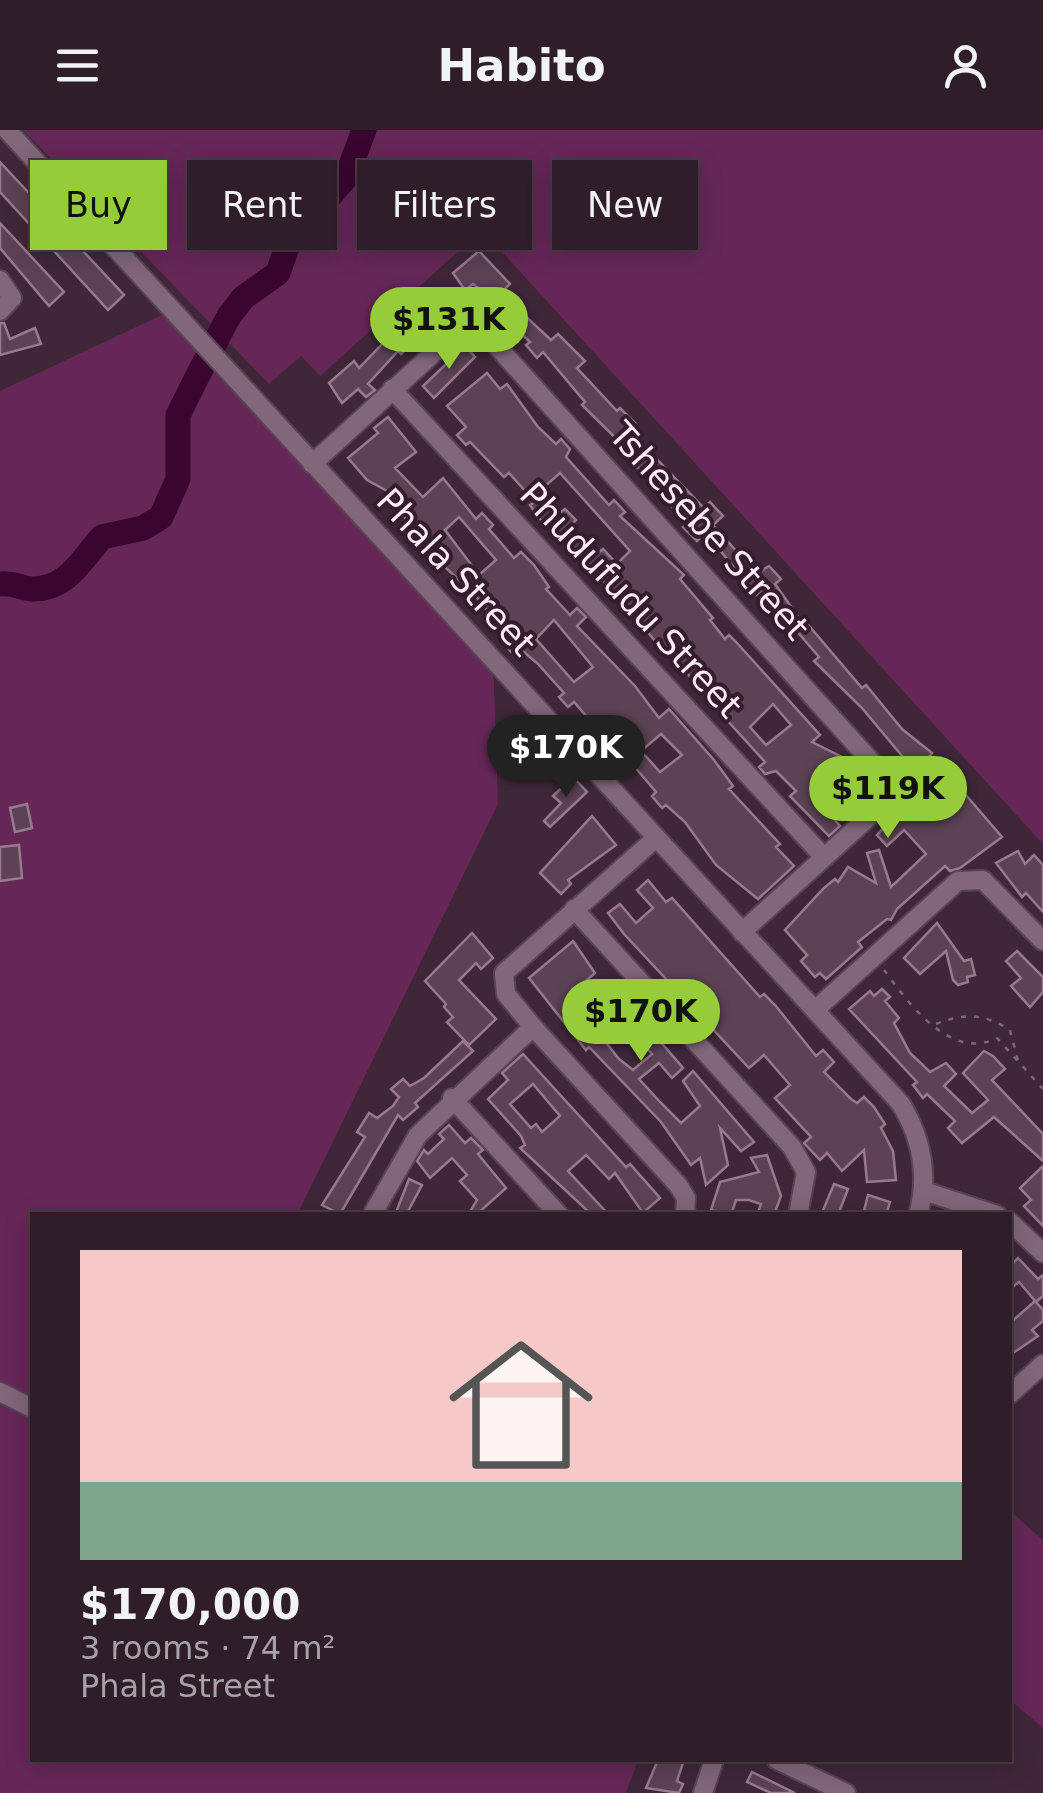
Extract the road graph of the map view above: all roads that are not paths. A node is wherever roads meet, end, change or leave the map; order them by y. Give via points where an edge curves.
1 (7, 130) edge
2 (0, 280) edge
3 (0, 312) edge
4 (392, 389) junction
5 (312, 464) junction
6 (656, 838) junction
7 (822, 855) junction
8 (574, 909) junction
9 (742, 932) junction
10 (1043, 942) edge
11 (815, 1010) junction
12 (533, 1027) junction
13 (452, 1098) junction
14 (924, 1191) junction
15 (374, 1212) edge
16 (556, 1212) edge
17 (685, 1212) edge
18 (799, 1212) edge
19 (919, 1212) edge
20 (988, 1212) edge
21 (1012, 1224) edge
22 (1043, 1253) edge
23 (1043, 1364) edge
24 (0, 1392) edge
25 (1012, 1392) edge
26 (30, 1407) edge
27 (713, 1762) edge
28 (781, 1762) edge
29 (703, 1793) edge
30 (846, 1793) edge

1 - 5 street, Phala Street
2 - 3 street via 12,298
4 - 5 street
4 - 7 street, Phudufudu Street
4 - 7 street, Tshesebe Street via 450,338 472,328 485,333 885,774 890,787 882,805
5 - 6 street, Phala Street
6 - 8 street
6 - 9 street, Phala Street
7 - 9 street
8 - 12 street via 504,972 504,987
8 - 18 street via 792,1147 806,1172
9 - 11 street, Phala Street
10 - 11 street via 993,887 971,878 941,894
11 - 14 street, Phala Street via 910,1120 922,1155
12 - 13 street
12 - 17 street via 678,1185
13 - 15 street via 418,1135
13 - 16 street
14 - 19 street, Phala Street
14 - 20 street
21 - 22 street
23 - 25 street
24 - 26 street
27 - 29 street
28 - 30 street

